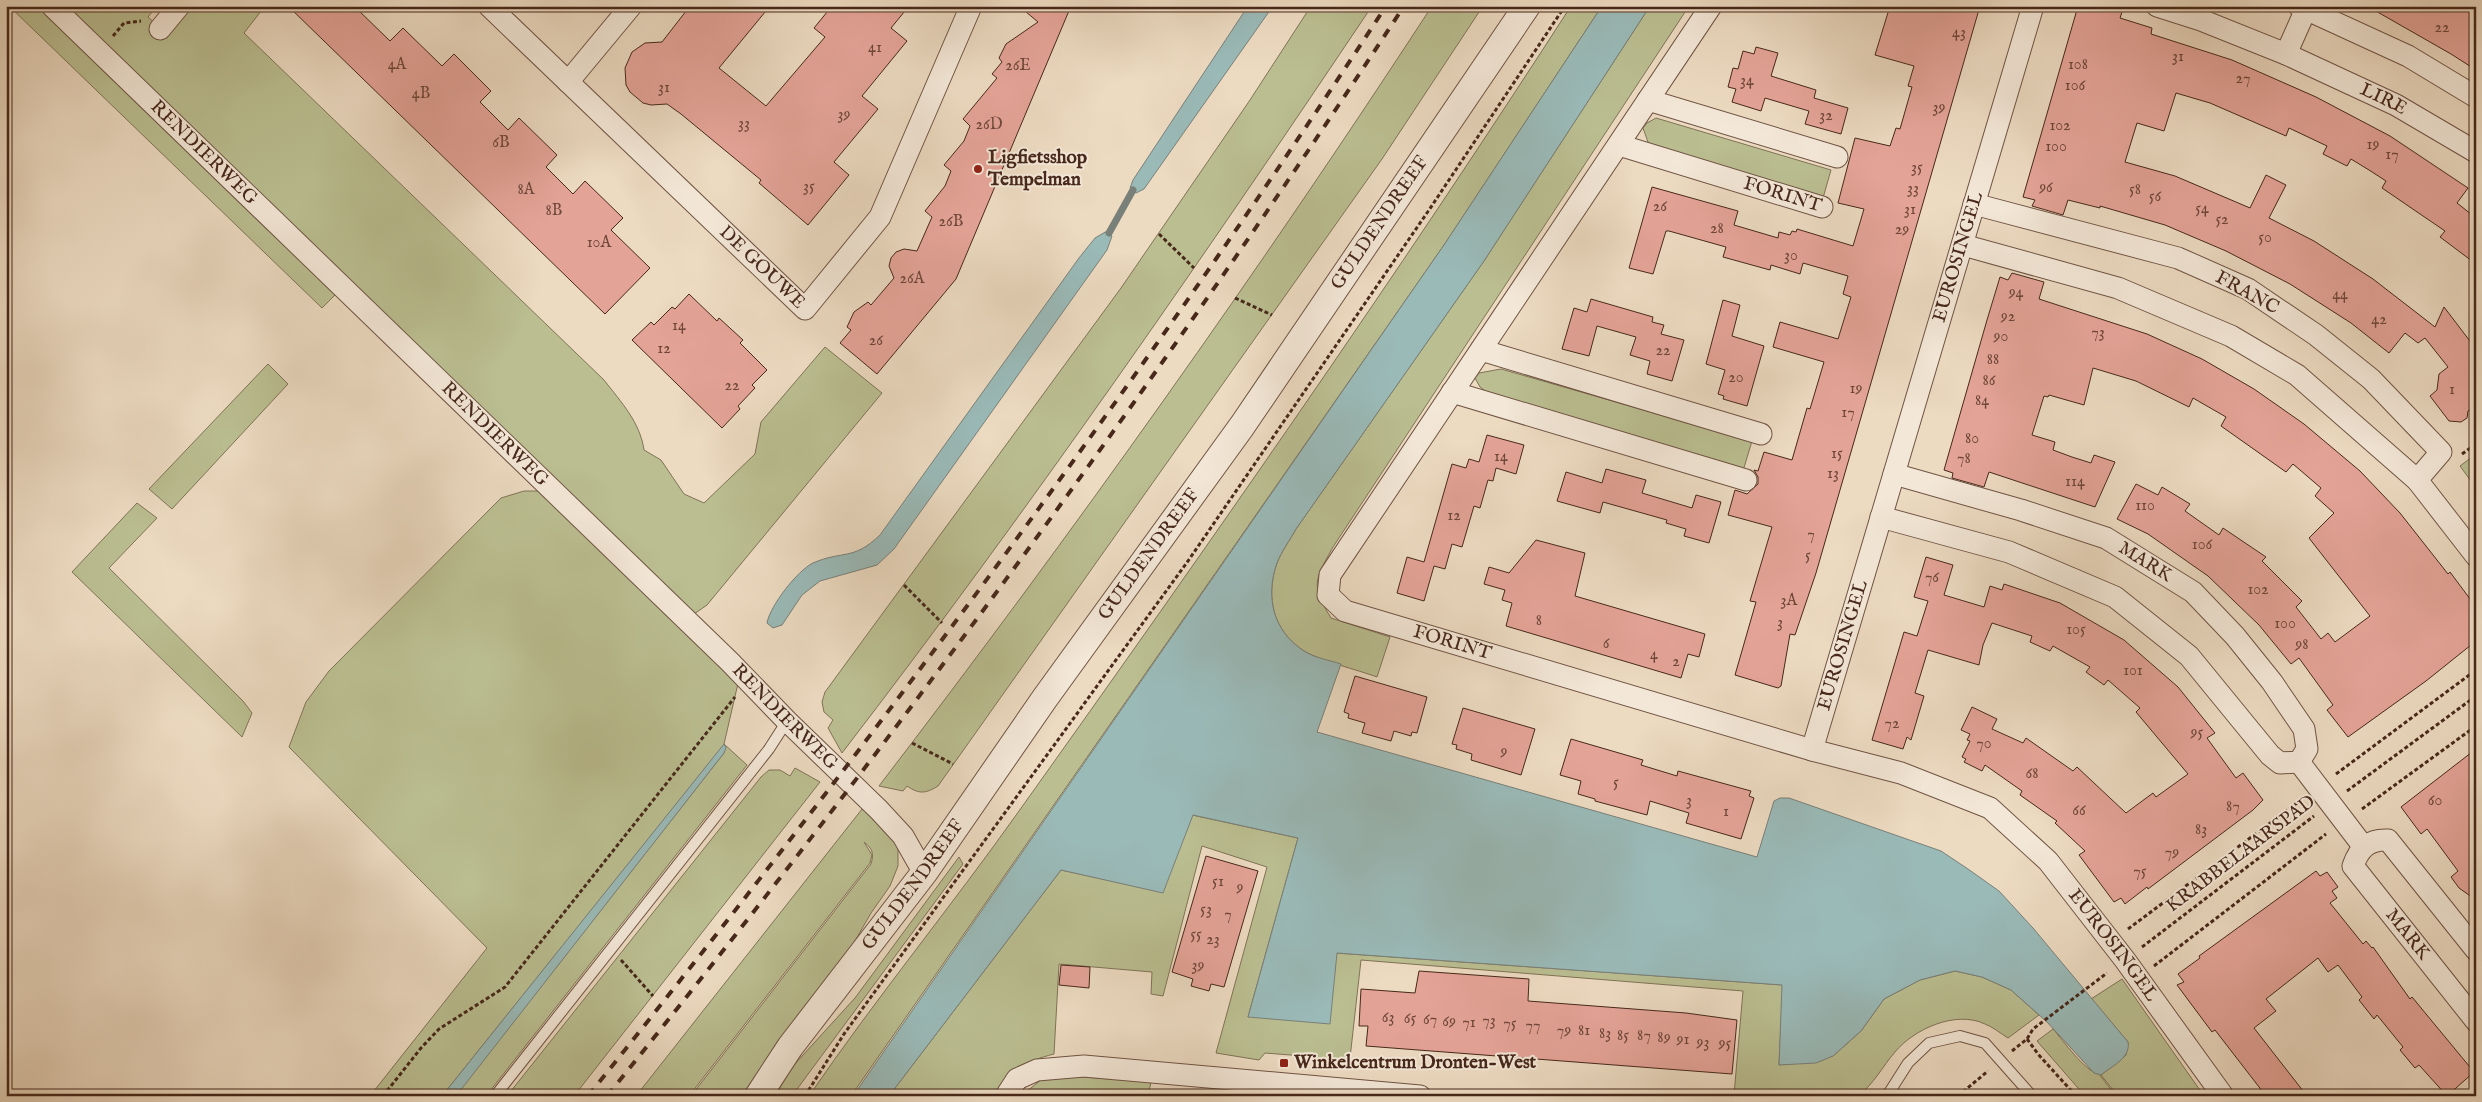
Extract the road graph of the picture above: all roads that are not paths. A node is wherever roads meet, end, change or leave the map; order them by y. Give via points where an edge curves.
1 (52, 6) edge
2 (179, 6) edge
3 (489, 6) edge
4 (631, 6) edge
5 (971, 6) edge
6 (1527, 6) edge
7 (1711, 6) edge
8 (2033, 6) edge
9 (2157, 6) edge
10 (2302, 8) edge
11 (160, 29) road end
12 (2286, 54) junction
13 (568, 82) junction
14 (2476, 97) edge
15 (1648, 100) junction
16 (1619, 145) junction
17 (2476, 152) edge
18 (1837, 157) dead end
19 (1974, 204) junction
20 (1822, 207) dead end
21 (1962, 245) junction
22 (1481, 350) junction
23 (1452, 392) junction
24 (1760, 434) dead end
25 (1894, 474) junction
26 (1746, 480) dead end
27 (2418, 480) junction
28 (1881, 517) junction
29 (2476, 556) edge
30 (787, 721) junction
31 (1812, 750) junction
32 (2299, 762) junction
33 (2363, 846) junction
34 (924, 873) junction
35 (2476, 950) edge
36 (2476, 1021) edge
37 (1200, 1086) edge
38 (496, 1096) edge
39 (758, 1096) edge
40 (1006, 1096) edge
41 (1420, 1096) edge
42 (1887, 1096) edge
43 (2032, 1096) edge
44 (2223, 1096) edge

1 - 30 street, RENDIERWEG
2 - 11 street
3 - 13 street, DE GOUWE
4 - 13 street
5 - 13 street, DE GOUWE via 880,217 805,308
6 - 34 street, GULDENDREEF via 1242,426 1045,698
7 - 15 street, FORINT
8 - 19 street, EUROSINGEL
9 - 12 street, LIRE
10 - 12 street
10 - 14 street via 2408,56
12 - 17 street, LIRE via 2396,105
15 - 16 street, FORINT
15 - 18 street
16 - 20 street, FORINT
16 - 22 street, FORINT
19 - 21 street, EUROSINGEL
19 - 27 street, FRANC via 2178,258 2248,289 2316,335 2372,379 2441,452
21 - 25 street, EUROSINGEL
21 - 27 street via 2118,288 2231,336 2297,375
22 - 23 street, FORINT
22 - 24 street
23 - 26 street
23 - 31 street, FORINT via 1330,576 1328,595 1345,611
25 - 28 street, EUROSINGEL
25 - 32 street, MARK via 2106,538 2193,592 2235,636 2304,729 2307,749
27 - 29 street
28 - 31 street, EUROSINGEL
28 - 32 street via 2010,552 2115,597 2189,656 2270,755 2280,763
30 - 34 street, RENDIERWEG via 903,836
30 - 38 lane via 770,750
31 - 44 street, EUROSINGEL via 1901,773 1990,808 2048,862 2125,960
32 - 33 street
33 - 35 street via 2378,839 2388,840
33 - 36 street, MARK via 2353,866
34 - 39 street, GULDENDREEF via 790,1047
37 - 40 street via 1084,1066 1037,1070 1017,1079
37 - 41 street
42 - 43 lane via 1908,1063 1928,1043 1960,1036 1985,1043

